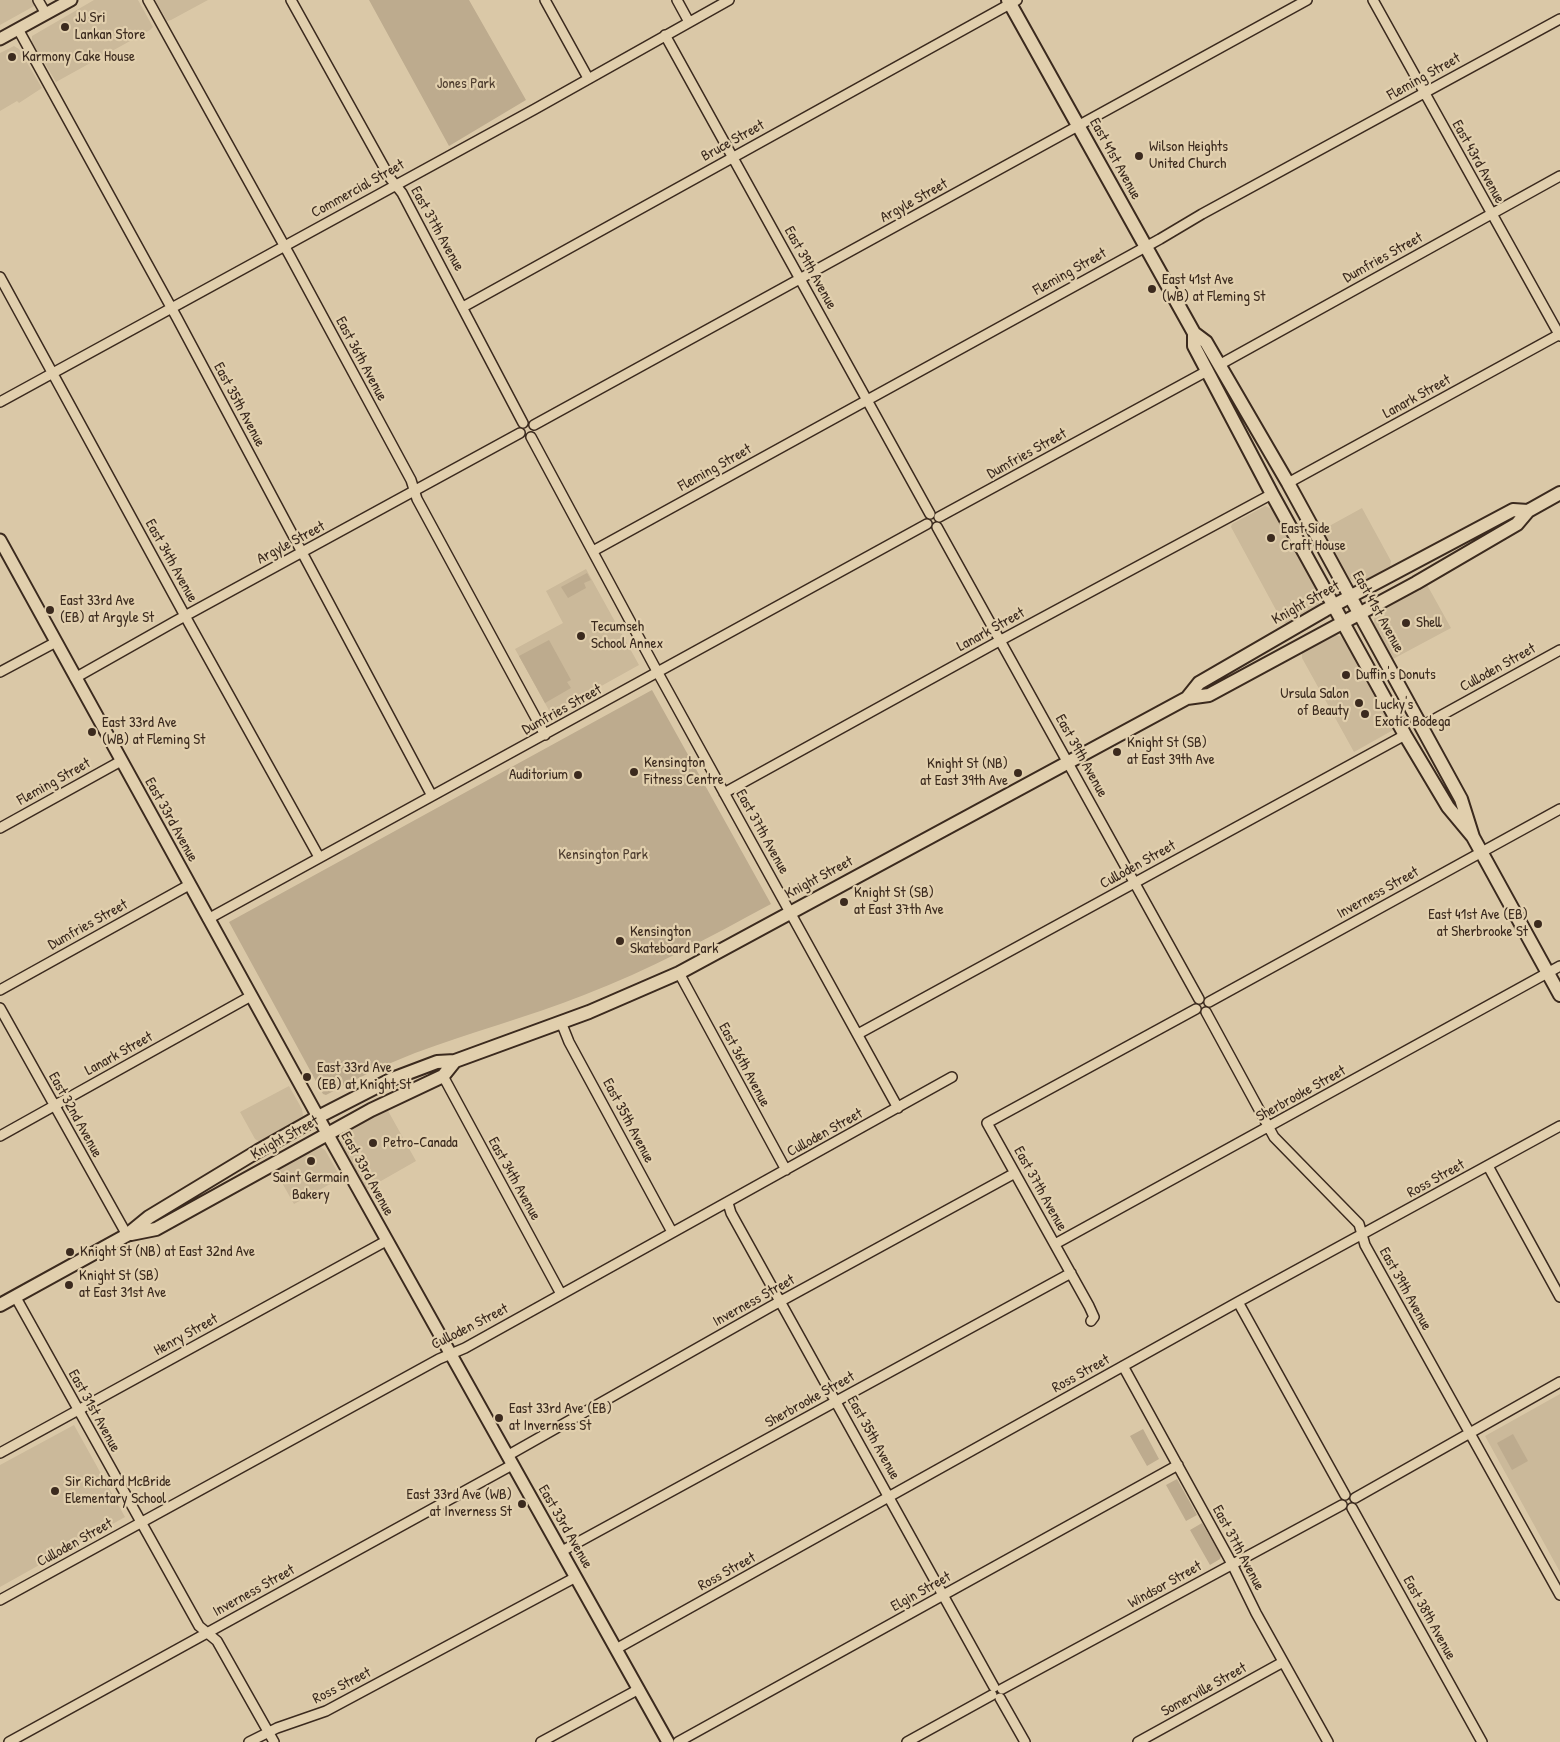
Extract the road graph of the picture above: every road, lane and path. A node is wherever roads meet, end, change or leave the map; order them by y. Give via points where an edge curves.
1 (38, 0) edge
2 (71, 0) edge
3 (148, 0) edge
4 (292, 0) edge
5 (546, 0) edge
6 (677, 0) edge
7 (729, 0) edge
8 (1307, 0) edge
9 (1373, 0) edge
10 (1012, 1) edge
11 (46, 14) junction
12 (1560, 18) edge
13 (689, 22) junction
14 (18, 29) junction
15 (664, 36) junction
16 (0, 39) edge
17 (588, 78) junction
18 (1424, 92) junction
19 (1078, 126) junction
20 (732, 158) junction
21 (1560, 176) edge
22 (396, 184) junction
23 (1491, 214) junction
24 (284, 246) junction
25 (1146, 246) junction
26 (0, 277) edge
27 (800, 279) junction
28 (463, 306) junction
29 (171, 307) junction
30 (1194, 333) junction
31 (1560, 335) edge
32 (1219, 364) junction
33 (1207, 371) junction
34 (53, 373) junction
35 (867, 400) junction
36 (0, 402) edge
37 (523, 423) junction
38 (534, 426) junction
39 (520, 433) junction
40 (531, 437) junction
41 (1288, 483) junction
42 (414, 490) junction
43 (1560, 493) edge
44 (1272, 494) junction
45 (1528, 511) junction
46 (936, 519) junction
47 (0, 540) edge
48 (593, 550) junction
49 (302, 552) junction
50 (1350, 596) junction
51 (1334, 606) junction
52 (1360, 613) junction
53 (185, 616) junction
54 (1343, 622) junction
55 (1001, 640) junction
56 (56, 642) junction
57 (1560, 650) edge
58 (0, 672) edge
59 (658, 673) junction
60 (75, 678) junction
61 (1187, 698) junction
62 (1422, 726) junction
63 (1405, 734) junction
64 (545, 735) junction
65 (121, 761) junction
66 (1068, 762) junction
67 (724, 793) junction
68 (432, 796) junction
69 (1560, 809) edge
70 (0, 828) edge
71 (1473, 837) junction
72 (1481, 852) junction
73 (319, 857) junction
74 (1135, 883) junction
75 (189, 885) junction
76 (790, 913) junction
77 (208, 919) junction
78 (1560, 966) edge
79 (679, 973) junction
80 (1548, 973) junction
81 (0, 990) edge
82 (251, 996) junction
83 (1560, 996) edge
84 (1204, 1001) junction
85 (0, 1008) edge
86 (1196, 1009) junction
87 (1206, 1012) junction
88 (561, 1022) junction
89 (858, 1034) junction
90 (454, 1061) junction
91 (443, 1076) junction
92 (952, 1078) dead end
93 (54, 1106) junction
94 (898, 1108) junction
95 (318, 1117) junction
96 (1560, 1126) edge
97 (1268, 1128) junction
98 (327, 1134) junction
99 (0, 1136) edge
100 (1488, 1166) junction
101 (786, 1170) junction
102 (1015, 1173) junction
103 (728, 1203) junction
104 (672, 1232) junction
105 (1362, 1234) junction
106 (127, 1235) junction
107 (386, 1241) junction
108 (1055, 1244) junction
109 (1071, 1272) junction
110 (561, 1294) junction
111 (15, 1296) junction
112 (1560, 1297) edge
113 (781, 1302) junction
114 (1238, 1302) junction
115 (0, 1305) edge
116 (1091, 1321) dead end
117 (450, 1354) junction
118 (1123, 1366) junction
119 (1560, 1382) edge
120 (836, 1401) junction
121 (78, 1410) junction
122 (1469, 1434) junction
123 (0, 1453) edge
124 (510, 1460) junction
125 (1178, 1465) junction
126 (1345, 1495) junction
127 (890, 1497) junction
128 (1355, 1498) junction
129 (1342, 1505) junction
130 (1352, 1508) junction
131 (141, 1522) junction
132 (562, 1551) junction
133 (1232, 1564) junction
134 (576, 1577) junction
135 (944, 1595) junction
136 (1560, 1596) edge
137 (0, 1600) edge
138 (208, 1633) junction
139 (616, 1649) junction
140 (1283, 1662) junction
141 (638, 1689) junction
142 (997, 1692) junction
143 (268, 1732) junction
144 (10, 1742) edge
145 (249, 1742) edge
146 (274, 1742) edge
147 (541, 1742) edge
148 (668, 1742) edge
149 (678, 1742) edge
150 (907, 1742) edge
151 (1025, 1742) edge
152 (1138, 1742) edge
153 (1328, 1742) edge
154 (1482, 1742) edge

1 - 11 street
2 - 11 street
3 - 24 street, East 36th Avenue
4 - 22 street, East 37th Avenue
5 - 17 street
6 - 13 street
7 - 13 street, Commercial Street
8 - 19 street, Argyle Street
9 - 18 street, East 43rd Avenue
10 - 19 main road, East 41st Avenue
10 - 20 street, Bruce Street
11 - 14 street
12 - 18 street, Fleming Street
13 - 15 street, Commercial Street
14 - 16 street
14 - 29 street, East 35th Avenue
15 - 17 street, Commercial Street
15 - 20 street, East 39th Avenue
17 - 22 street, Commercial Street
18 - 23 street, East 43rd Avenue
18 - 25 street, Fleming Street
19 - 25 main road, East 41st Avenue
19 - 27 street, Argyle Street
20 - 27 street, East 39th Avenue
20 - 28 street, Bruce Street
21 - 23 street, Dumfries Street
22 - 24 street, Commercial Street
22 - 28 street, East 37th Avenue
23 - 31 street, East 43rd Avenue
23 - 32 street, Dumfries Street
24 - 29 street, Commercial Street
24 - 42 street, East 36th Avenue
25 - 30 main road, East 41st Avenue
25 - 35 street, Fleming Street
26 - 34 street, East 34th Avenue
27 - 35 street, East 39th Avenue
27 - 38 street, Argyle Street
28 - 37 street, East 37th Avenue
29 - 34 street, Commercial Street
29 - 49 street, East 35th Avenue
30 - 32 main road, East 41st Avenue via 1206,342
30 - 33 main road, East 41st Avenue via 1194,346
31 - 41 street, Lanark Street
32 - 41 main road, East 41st Avenue
33 - 44 main road, East 41st Avenue
33 - 46 street, Dumfries Street
34 - 36 street, Commercial Street
34 - 53 street, East 34th Avenue
35 - 46 street, East 39th Avenue
35 - 48 street, Fleming Street
37 - 38 street via 530,422
37 - 39 street
38 - 40 street
39 - 40 street via 523,437
39 - 42 street, Argyle Street
40 - 48 street, East 37th Avenue
41 - 50 main road, East 41st Avenue
42 - 49 street, Argyle Street
42 - 64 street, East 36th Avenue
43 - 45 main road, Knight Street
44 - 51 main road, East 41st Avenue
44 - 55 street, Lanark Street
45 - 50 main road, Knight Street via 1513,510
45 - 52 main road, Knight Street via 1517,524
46 - 55 street, East 39th Avenue
46 - 59 street, Dumfries Street via 926,520 927,524
47 - 56 street, East 33rd Avenue
48 - 59 street, East 37th Avenue
49 - 53 street, Argyle Street
49 - 68 street, East 35th Avenue
50 - 51 main road, Knight Street
50 - 52 main road, East 41st Avenue
51 - 54 main road, East 41st Avenue
51 - 61 main road, Knight Street via 1199,683
52 - 54 main road, Knight Street
52 - 62 main road, East 41st Avenue
53 - 60 street, Argyle Street
53 - 73 street, East 34th Avenue
54 - 61 main road, Knight Street via 1209,695
54 - 63 main road, East 41st Avenue
55 - 66 street, East 39th Avenue
55 - 67 street, Lanark Street
56 - 58 street
56 - 60 street, East 33rd Avenue
57 - 62 street, Culloden Street
59 - 64 street, Dumfries Street
59 - 67 street, East 37th Avenue
60 - 65 street, East 33rd Avenue
61 - 66 main road, Knight Street
62 - 71 main road, East 41st Avenue via 1461,799
63 - 71 main road, East 41st Avenue via 1448,807
63 - 74 street, Culloden Street
64 - 68 street, Dumfries Street
65 - 70 street, Fleming Street
65 - 75 street, East 33rd Avenue
66 - 74 street, East 39th Avenue
66 - 76 main road, Knight Street
67 - 76 street, East 37th Avenue
68 - 73 street, Dumfries Street
69 - 72 street, Inverness Street
71 - 72 main road, East 41st Avenue
72 - 80 main road, East 41st Avenue
72 - 84 street, Inverness Street
73 - 77 street, Dumfries Street
74 - 84 street, East 39th Avenue
74 - 89 street, Culloden Street
75 - 77 street, East 33rd Avenue
75 - 81 street, Dumfries Street
76 - 79 main road, Knight Street
76 - 89 street, East 37th Avenue
77 - 82 street, East 33rd Avenue
78 - 80 street, Sherbrooke Street
79 - 88 main road, Knight Street
79 - 101 street, East 36th Avenue
80 - 83 main road, East 41st Avenue
80 - 97 street, Sherbrooke Street
82 - 93 street, Lanark Street
82 - 95 street, East 33rd Avenue
84 - 86 street via 1196,1004
84 - 87 street via 1210,1008
85 - 93 street, East 32nd Avenue
86 - 87 street
86 - 102 street, East 37th Avenue via 987,1123
87 - 97 street, East 39th Avenue
88 - 90 main road, Knight Street
88 - 104 street, East 35th Avenue
89 - 94 street, East 37th Avenue
90 - 91 main road, Knight Street
90 - 95 main road, Knight Street via 437,1062 392,1079
91 - 98 main road, Knight Street
91 - 110 street, East 34th Avenue
92 - 94 street, Culloden Street
93 - 99 street, Lanark Street
93 - 106 street, East 32nd Avenue
94 - 101 street, Culloden Street
95 - 98 street, East 33rd Avenue
95 - 106 main road, Knight Street via 157,1212
96 - 100 street, Ross Street
97 - 105 street, East 39th Avenue via 1359,1224
97 - 108 street, Sherbrooke Street
98 - 106 main road, Knight Street via 156,1229
98 - 107 street, East 33rd Avenue
100 - 105 street, Ross Street
100 - 112 street
101 - 103 street, Culloden Street
102 - 108 street, East 37th Avenue
102 - 113 street, Inverness Street
103 - 104 street, Culloden Street
103 - 113 street, East 35th Avenue
104 - 110 street, Culloden Street
105 - 114 street, Ross Street
105 - 122 street, East 39th Avenue via 1365,1245
106 - 111 main road, Knight Street
107 - 117 street, East 33rd Avenue
107 - 121 street, Henry Street
108 - 109 street, East 37th Avenue
109 - 116 street, East 37th Avenue via 1094,1317
109 - 120 street, Sherbrooke Street
110 - 117 street, Culloden Street
111 - 115 main road, Knight Street
111 - 121 street, East 31st Avenue
113 - 120 street, East 35th Avenue
113 - 124 street, Inverness Street
114 - 118 street, Ross Street
114 - 126 street
117 - 124 street, East 33rd Avenue
117 - 131 street, Culloden Street
118 - 125 street, East 37th Avenue
118 - 127 street, Ross Street
119 - 122 street
120 - 127 street, East 35th Avenue
120 - 132 street, Sherbrooke Street
121 - 123 street, Henry Street
121 - 131 street, East 31st Avenue
122 - 128 street
122 - 136 street, East 39th Avenue
124 - 132 street, East 33rd Avenue
124 - 138 street, Inverness Street
125 - 133 street, East 37th Avenue
125 - 135 street, Elgin Street
126 - 128 street
126 - 129 street
127 - 135 street, East 35th Avenue
127 - 139 street, Ross Street
128 - 130 street
129 - 130 street
129 - 133 street, Windsor Street
130 - 154 street, East 38th Avenue
131 - 137 street, Culloden Street
131 - 138 street, East 31st Avenue via 199,1626
132 - 134 street, East 33rd Avenue
133 - 140 street, East 37th Avenue
133 - 142 street, Windsor Street
134 - 139 street, East 33rd Avenue
134 - 143 street, Ross Street via 326,1711
135 - 142 street, East 35th Avenue
135 - 149 street, Elgin Street
138 - 143 street, East 31st Avenue via 218,1641
138 - 144 street, Inverness Street
139 - 141 street, East 33rd Avenue
140 - 152 street, Somerville Street
140 - 153 street, East 37th Avenue
141 - 147 street
141 - 148 street, East 33rd Avenue
142 - 150 street, Windsor Street
142 - 151 street, East 35th Avenue
143 - 145 street, Ross Street
143 - 146 street, East 31st Avenue

